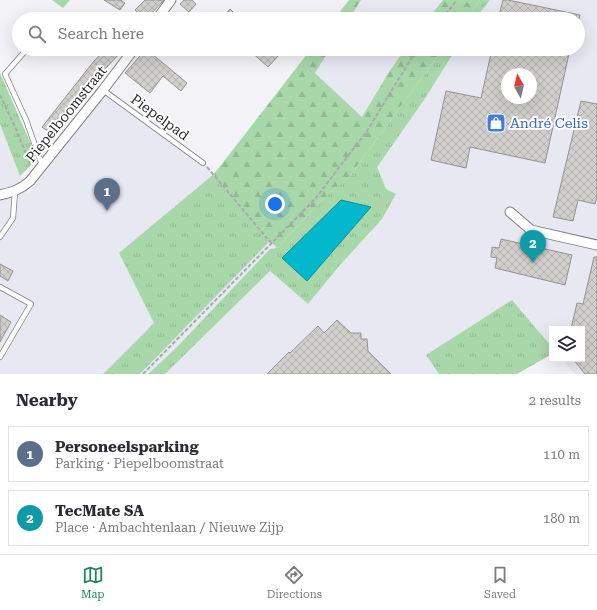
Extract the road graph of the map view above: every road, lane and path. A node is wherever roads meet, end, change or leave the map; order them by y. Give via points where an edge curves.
1 (171, 0) edge
2 (457, 0) edge
3 (162, 12) edge
4 (448, 12) edge
5 (21, 56) edge
6 (129, 56) edge
7 (413, 56) edge
8 (103, 90) junction
9 (0, 95) edge
10 (203, 163) joint
11 (42, 165) junction
12 (36, 174) junction
13 (15, 192) junction
14 (0, 196) edge
15 (510, 212) dead end
16 (0, 237) edge
17 (272, 244) junction
18 (597, 246) edge
19 (0, 287) edge
20 (0, 358) edge
21 (143, 374) edge

1 - 3 street
2 - 4 path
5 - 11 lane via 4,74 26,120
6 - 8 street, Piepelboomstraat
7 - 17 path via 367,131 335,175 316,199
8 - 10 lane, Piepelpad
8 - 11 street, Piepelboomstraat
9 - 12 path
10 - 17 path
11 - 12 street, Piepelboomstraat
12 - 13 street, Piepelboomstraat
13 - 14 street
13 - 16 lane via 13,218
15 - 18 street via 532,230
17 - 21 path
19 - 20 lane via 31,304

